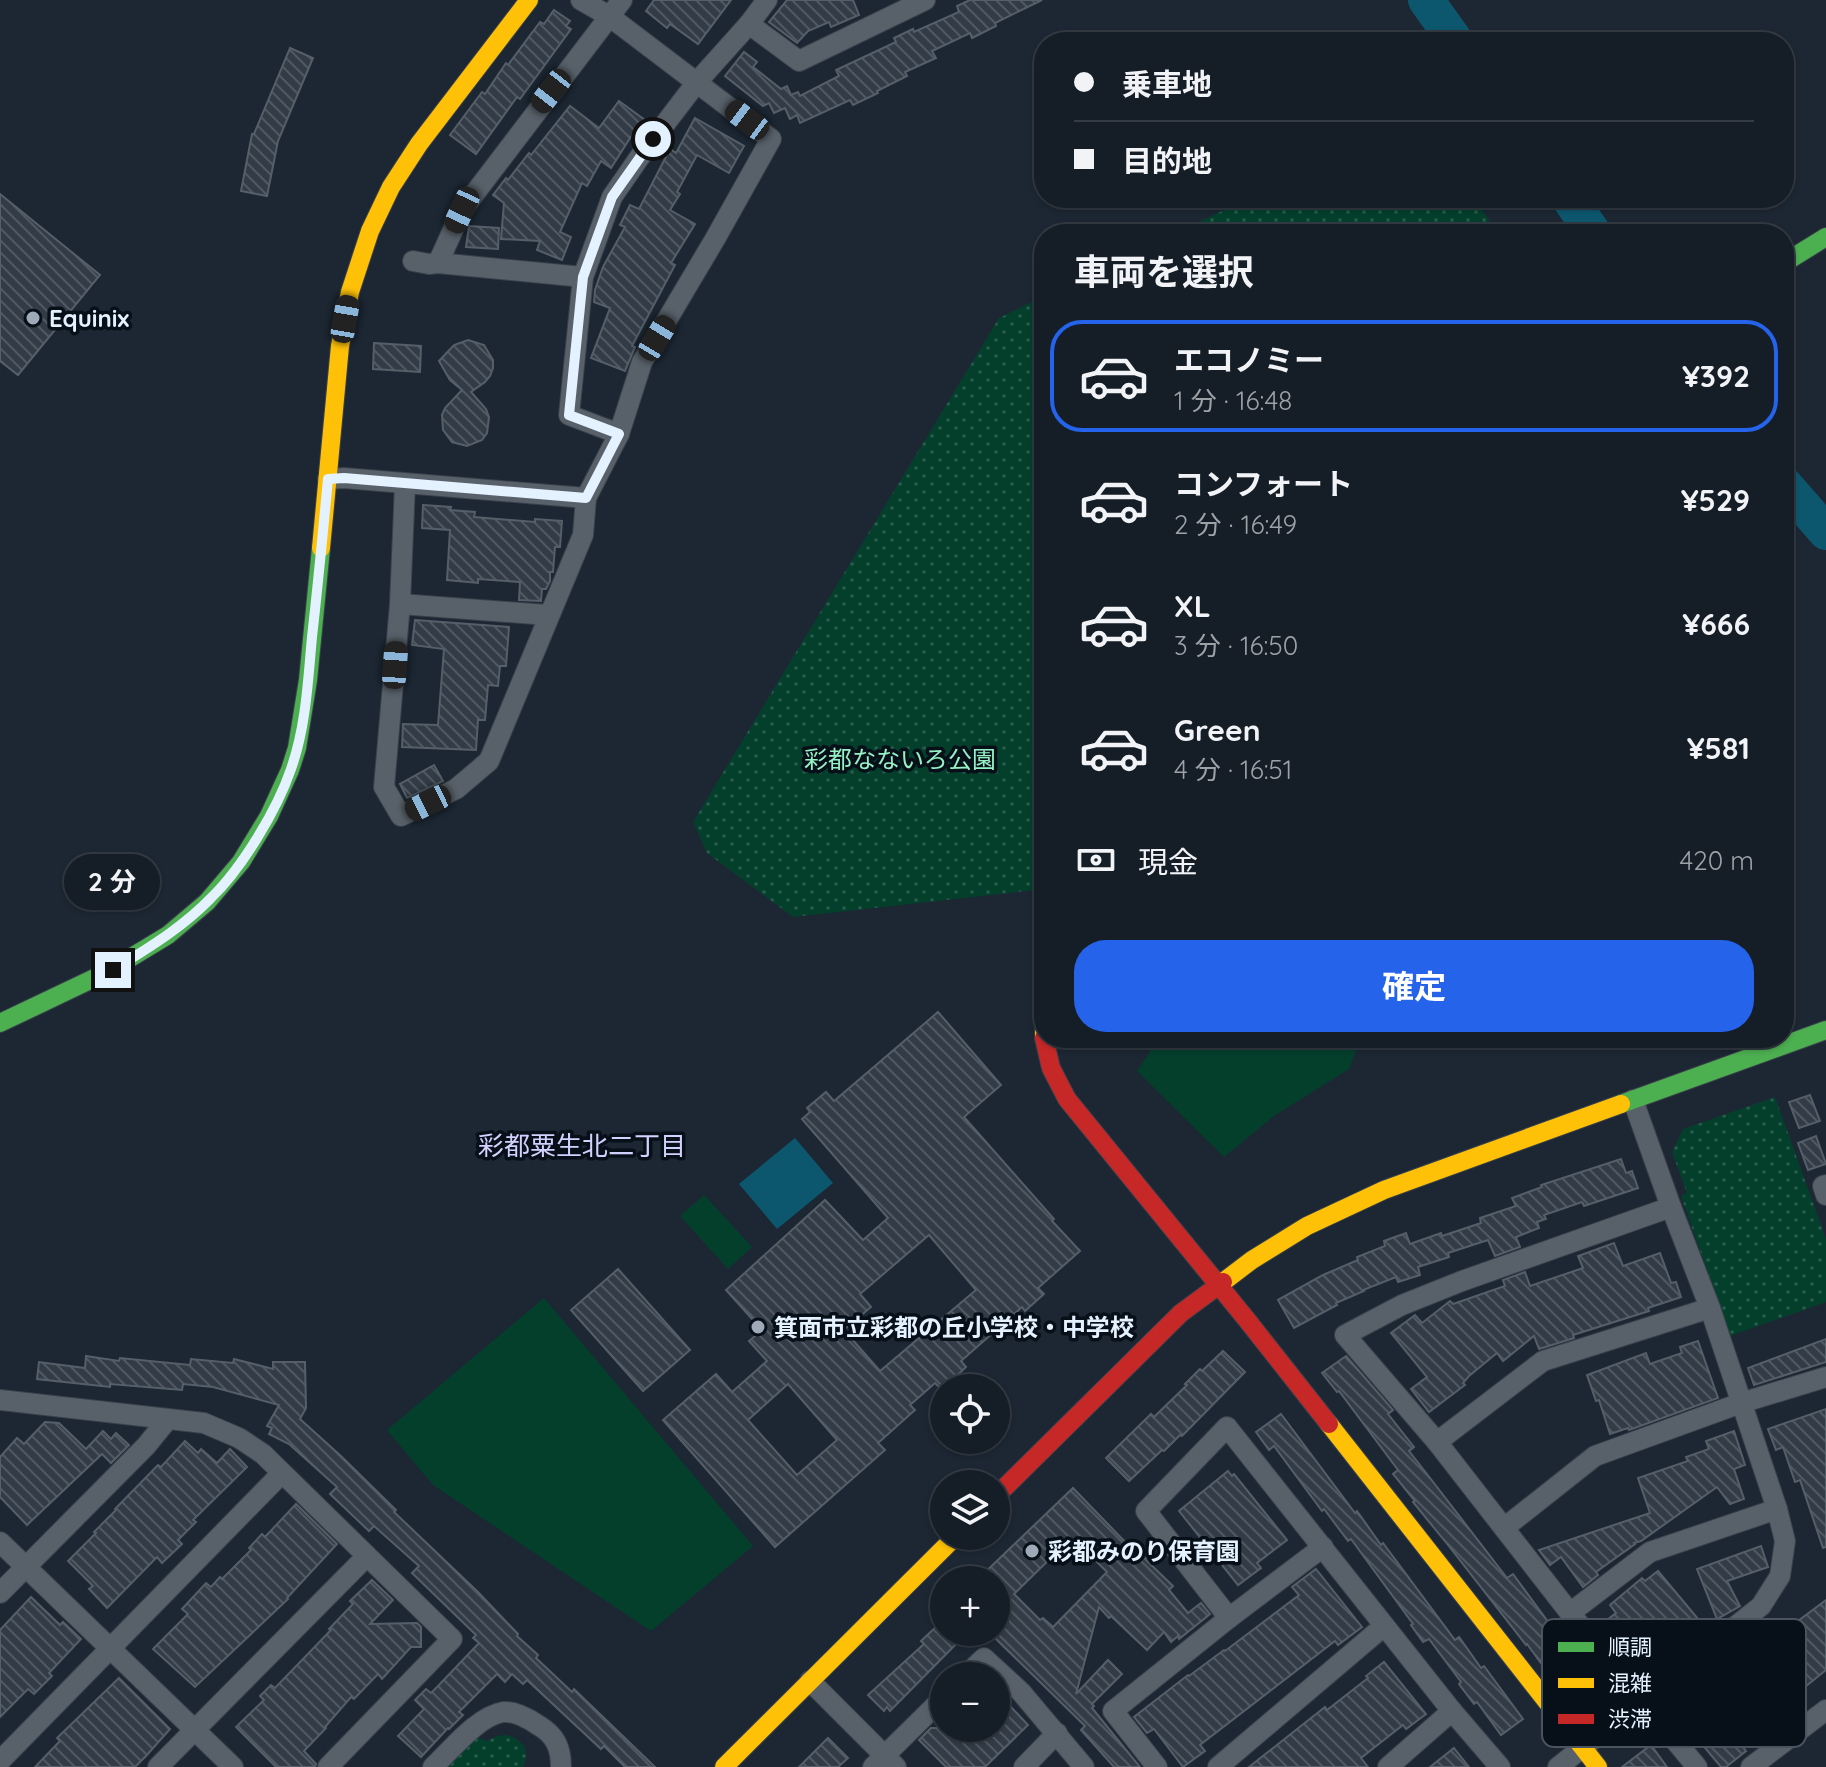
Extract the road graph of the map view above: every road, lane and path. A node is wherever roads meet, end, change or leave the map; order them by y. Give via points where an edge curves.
1 (529, 0) edge
2 (581, 0) edge
3 (767, 0) edge
4 (925, 0) edge
5 (615, 8) edge
6 (749, 24) junction
7 (697, 82) junction
8 (1826, 237) edge
9 (1794, 257) edge
10 (413, 261) dead end
11 (438, 263) junction
12 (583, 277) junction
13 (619, 434) junction
14 (328, 479) junction
15 (405, 484) junction
16 (586, 498) junction
17 (400, 604) junction
18 (548, 615) junction
19 (0, 1023) edge
20 (1826, 1030) edge
21 (1794, 1042) edge
22 (1046, 1048) edge
23 (1776, 1048) edge
24 (1633, 1100) junction
25 (1826, 1185) edge
26 (1826, 1195) edge
27 (1671, 1207) junction
28 (1218, 1286) junction
29 (1710, 1308) junction
30 (1826, 1377) edge
31 (8, 1401) edge
32 (1741, 1403) junction
33 (0, 1419) edge
34 (168, 1419) junction
35 (1437, 1442) junction
36 (282, 1473) junction
37 (1010, 1482) edge
38 (1777, 1509) junction
39 (1504, 1528) junction
40 (0, 1542) edge
41 (1323, 1547) junction
42 (942, 1550) edge
43 (367, 1556) junction
44 (25, 1566) junction
45 (0, 1593) edge
46 (1570, 1613) junction
47 (1229, 1618) junction
48 (1575, 1619) edge
49 (1745, 1619) edge
50 (1384, 1626) junction
51 (110, 1649) junction
52 (810, 1681) junction
53 (1010, 1682) edge
54 (1542, 1696) edge
55 (1826, 1710) edge
56 (1452, 1711) junction
57 (930, 1713) edge
58 (1806, 1725) edge
59 (194, 1729) junction
60 (1057, 1733) junction
61 (1582, 1747) joint
62 (1681, 1747) edge
63 (1777, 1747) edge
64 (0, 1761) edge
65 (885, 1763) edge
66 (158, 1767) edge
67 (233, 1767) edge
68 (328, 1767) edge
69 (433, 1767) edge
70 (561, 1767) edge
71 (724, 1767) edge
72 (1024, 1767) edge
73 (1084, 1767) edge
74 (1157, 1767) edge
75 (1218, 1767) edge
76 (1388, 1767) edge
77 (1500, 1767) edge
78 (1558, 1767) edge
79 (1598, 1767) edge
80 (1697, 1767) edge
81 (1751, 1767) edge

1 - 14 street via 419,144 370,231 340,346
2 - 5 street
3 - 6 street
4 - 6 street via 799,61
5 - 7 street
5 - 11 street via 462,210
6 - 7 street
7 - 12 street via 612,197
7 - 13 street via 771,139 642,362
8 - 9 street
10 - 11 street
11 - 12 street
12 - 13 street via 569,415
13 - 16 street
14 - 15 street
14 - 19 street via 301,728 291,769 246,857 213,897 171,934 113,970
15 - 16 street
15 - 17 street
16 - 18 street via 583,535
17 - 18 street
17 - 18 street via 384,787 401,816 456,789 489,761
20 - 21 street
22 - 28 street via 1067,1099
23 - 24 street
24 - 27 street
24 - 28 street via 1384,1190 1307,1226
25 - 26 street
27 - 29 street
27 - 35 street via 1462,1281 1345,1335
28 - 37 street via 1181,1313
28 - 54 street
29 - 32 street
29 - 35 street via 1543,1361
30 - 32 street
31 - 33 street
31 - 34 street
32 - 38 street
32 - 39 street via 1595,1456
34 - 36 street via 204,1423 239,1438
34 - 44 street
35 - 39 street
36 - 43 street
36 - 51 street
38 - 46 street via 1650,1552
38 - 49 street via 1785,1541 1780,1576 1761,1606
39 - 46 street
40 - 44 street
41 - 47 street
41 - 47 street via 1227,1427 1146,1511
41 - 50 street
42 - 52 street
43 - 59 street
43 - 68 street via 452,1639
44 - 45 street
44 - 51 street
46 - 48 street
47 - 74 street via 1113,1711
50 - 56 street
50 - 75 street
51 - 59 street
51 - 64 street
52 - 65 street
52 - 71 street
53 - 60 street
55 - 58 street
56 - 76 street
56 - 77 street
57 - 65 street
59 - 66 street
59 - 67 street
60 - 72 street
60 - 73 street
61 - 78 street
61 - 79 street
62 - 80 street
63 - 81 street
69 - 70 street via 487,1719 505,1712 528,1718 551,1733

